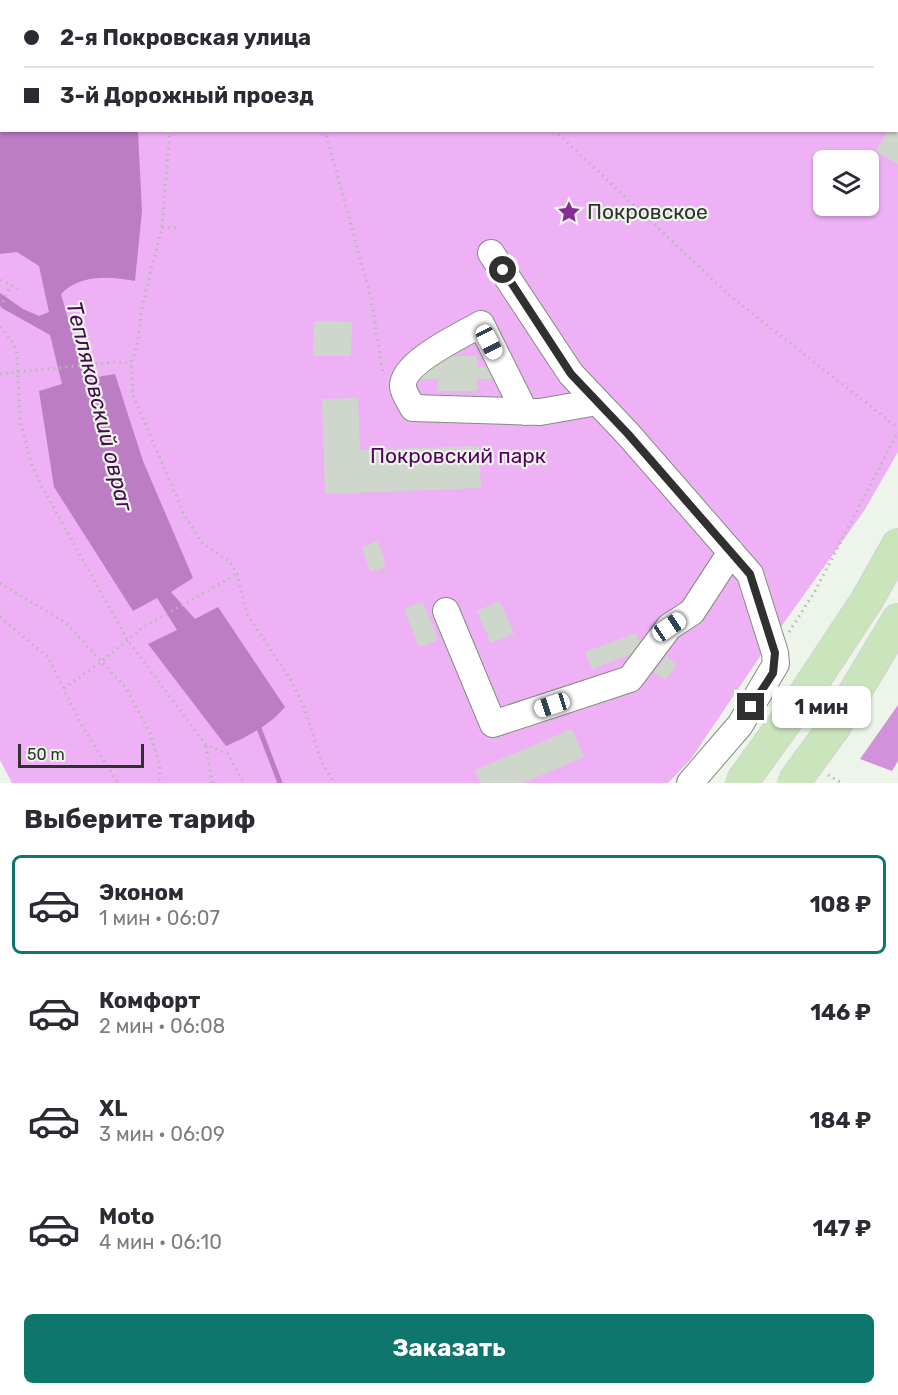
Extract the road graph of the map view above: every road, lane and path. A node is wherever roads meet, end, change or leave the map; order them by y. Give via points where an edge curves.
1 (170, 132) edge
2 (326, 132) edge
3 (556, 132) edge
4 (162, 228) junction
5 (178, 228) dead end
6 (491, 253) dead end
7 (2, 280) dead end
8 (11, 285) junction
9 (20, 290) dead end
10 (0, 307) edge
11 (0, 327) edge
12 (131, 363) junction
13 (16, 372) junction
14 (0, 374) edge
15 (384, 378) dead end
16 (597, 402) junction
17 (525, 412) junction
18 (898, 430) edge
19 (898, 545) edge
20 (731, 552) junction
21 (237, 574) junction
22 (0, 583) edge
23 (446, 610) dead end
24 (0, 617) edge
25 (898, 620) edge
26 (127, 639) junction
27 (775, 653) junction
28 (102, 662) junction
29 (64, 688) junction
30 (206, 745) junction
31 (118, 783) edge
32 (159, 783) edge
33 (212, 783) edge
34 (244, 783) edge
35 (334, 783) edge
36 (690, 783) edge
37 (741, 783) edge
38 (793, 783) edge

1 - 4 path
2 - 15 path via 371,298
3 - 18 path via 729,295
4 - 5 path
4 - 12 path
6 - 16 street via 571,374
7 - 8 path
8 - 9 path
8 - 10 path
11 - 13 path via 14,344
12 - 13 path
12 - 21 path via 133,395 184,513 201,542 230,562
13 - 14 path
13 - 26 path via 20,421 32,465
16 - 17 street
16 - 20 street
17 - 17 street via 413,408 403,388 405,377 419,361 481,324
18 - 27 path via 815,591
19 - 37 main road, bridge via 867,600
20 - 23 street via 692,612 669,627 630,679 493,724
20 - 27 street via 750,574
21 - 26 path
21 - 35 path via 247,614 297,691 321,760
22 - 28 path via 66,623
24 - 29 path via 48,657
25 - 38 main road, bridge via 834,727
26 - 28 path
26 - 30 path
27 - 36 street via 773,673 740,725
28 - 29 path
28 - 32 path via 126,688 150,733 160,766
29 - 31 path via 82,726
30 - 33 path
30 - 34 path via 228,754

